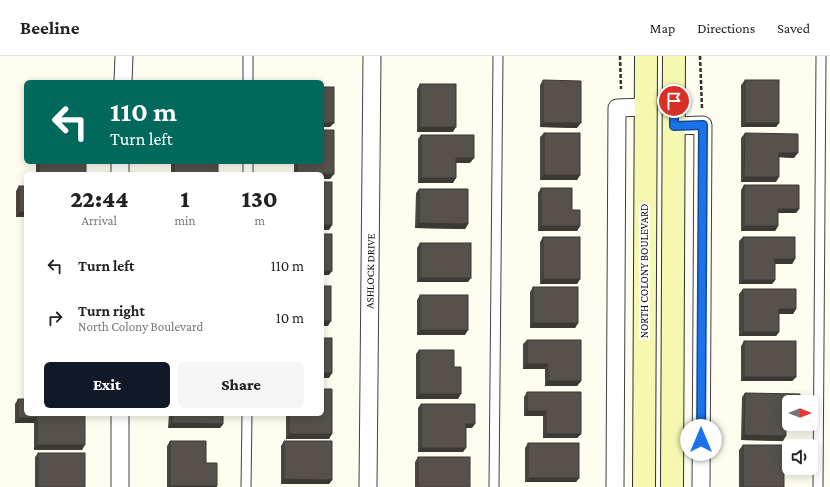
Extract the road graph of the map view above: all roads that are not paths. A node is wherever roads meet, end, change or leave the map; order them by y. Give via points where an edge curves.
1 (124, 56) edge
2 (248, 56) edge
3 (372, 56) edge
4 (498, 56) edge
5 (646, 56) edge
6 (674, 56) edge
7 (821, 56) edge
8 (123, 80) edge
9 (248, 80) edge
10 (646, 107) junction
11 (674, 126) junction
12 (120, 416) edge
13 (247, 416) edge
14 (120, 487) edge
15 (246, 487) edge
16 (368, 487) edge
17 (494, 487) edge
18 (615, 487) edge
19 (644, 487) edge
20 (672, 487) edge
21 (701, 487) edge
22 (818, 487) edge

1 - 8 street
2 - 9 lane
3 - 16 street, ASHLOCK DRIVE
4 - 17 lane
5 - 10 main road, NORTH COLONY BOULEVARD
6 - 11 main road
7 - 22 lane
10 - 18 street via 618,108
10 - 19 main road, NORTH COLONY BOULEVARD
11 - 20 main road
11 - 21 street via 703,125
12 - 14 street
13 - 15 lane

